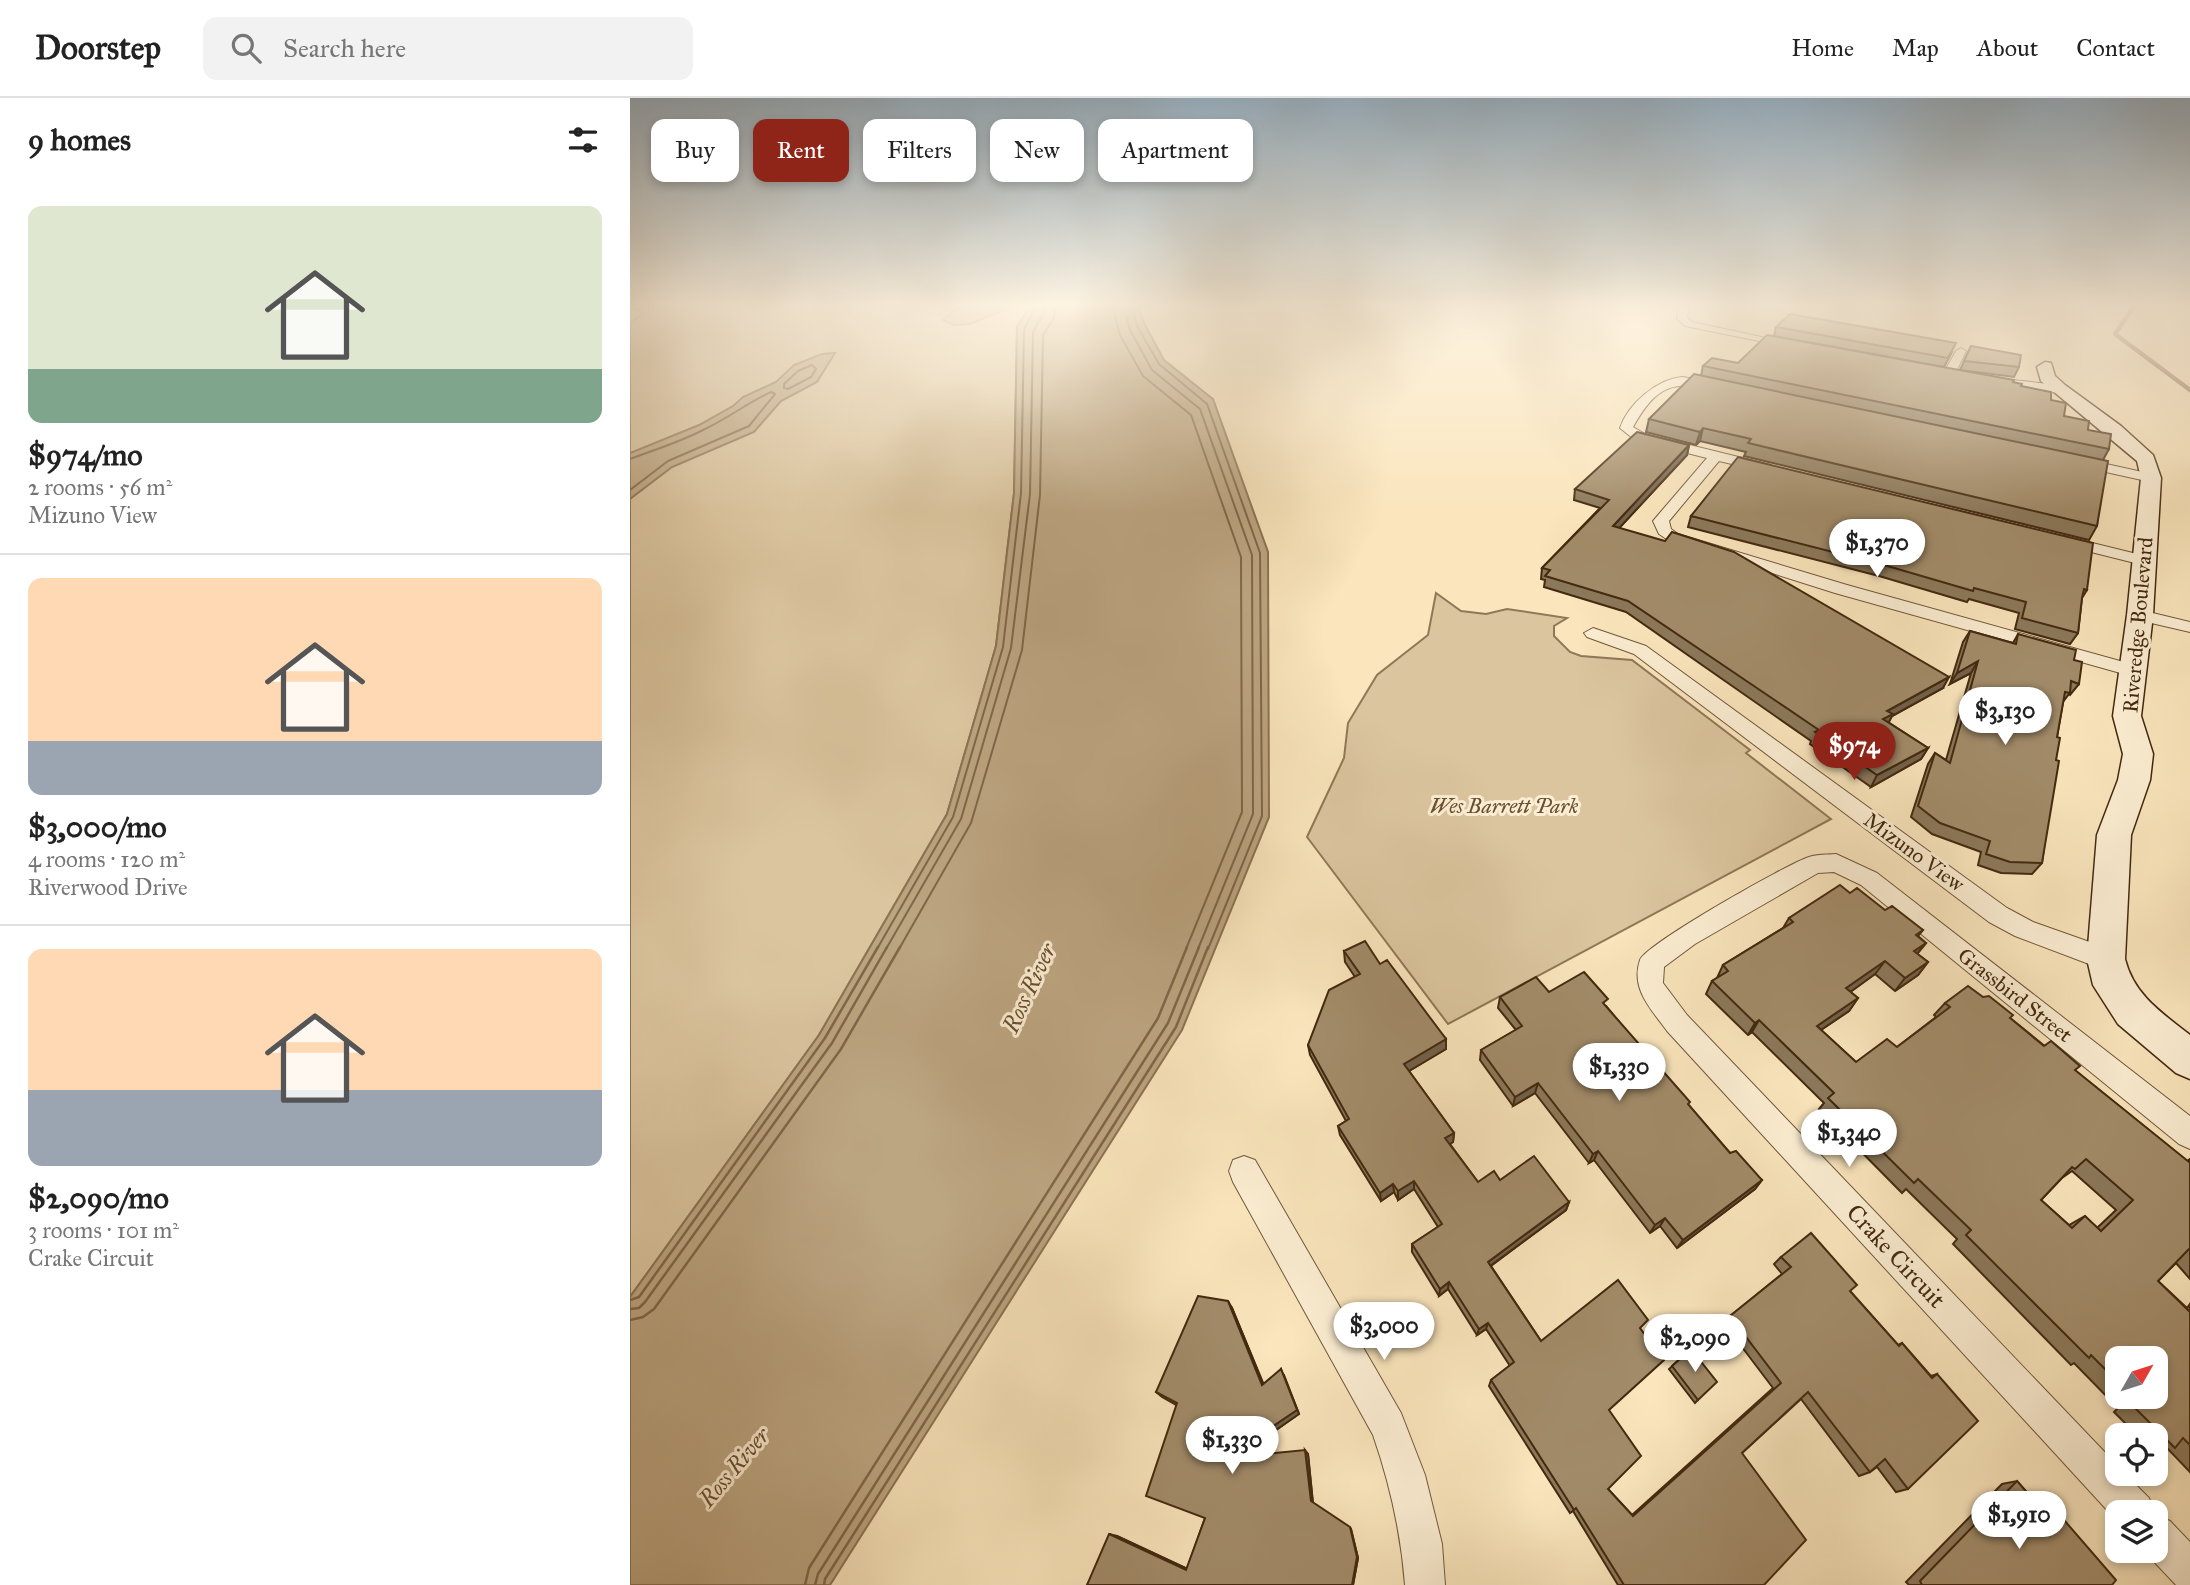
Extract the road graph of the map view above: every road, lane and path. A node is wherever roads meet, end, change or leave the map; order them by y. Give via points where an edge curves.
1 (1952, 374) edge
2 (1962, 376) edge
3 (2052, 378) joint
4 (1975, 379) edge
5 (1729, 389) edge
6 (1716, 456) junction
7 (2070, 460) edge
8 (1783, 472) edge
9 (2151, 478) junction
10 (2047, 536) edge
11 (2143, 560) junction
12 (2140, 615) junction
13 (2190, 627) edge
14 (1593, 634) dead end
15 (2131, 670) junction
16 (1836, 863) joint
17 (2106, 959) junction
18 (2190, 1060) edge
19 (2190, 1135) edge
20 (1244, 1171) dead end
21 (2124, 1500) edge
22 (2168, 1548) edge
23 (2190, 1571) edge
24 (1425, 1585) edge

1 - 2 street
3 - 4 street
3 - 9 street via 2146,459
5 - 6 street via 1672,380 1660,385 1626,428 1640,437
6 - 8 street
6 - 15 street via 1661,521 1664,531 1673,537
7 - 9 street
9 - 11 street, Riveredge Boulevard
10 - 11 street
11 - 12 street, Riveredge Boulevard
12 - 13 street
12 - 15 street, Riveredge Boulevard
14 - 17 street, Mizuno View via 1640,650 1998,915
15 - 17 street, Riveredge Boulevard via 2127,716 2138,754 2134,780 2114,835
16 - 19 street, Grassbird Street via 1869,880
16 - 21 street, Crake Circuit via 1801,870 1661,953 1652,962 1650,986 1687,1034
17 - 18 street, Riveredge Boulevard via 2112,985 2132,1012
20 - 24 street via 1388,1426 1406,1475 1422,1544
22 - 23 street

